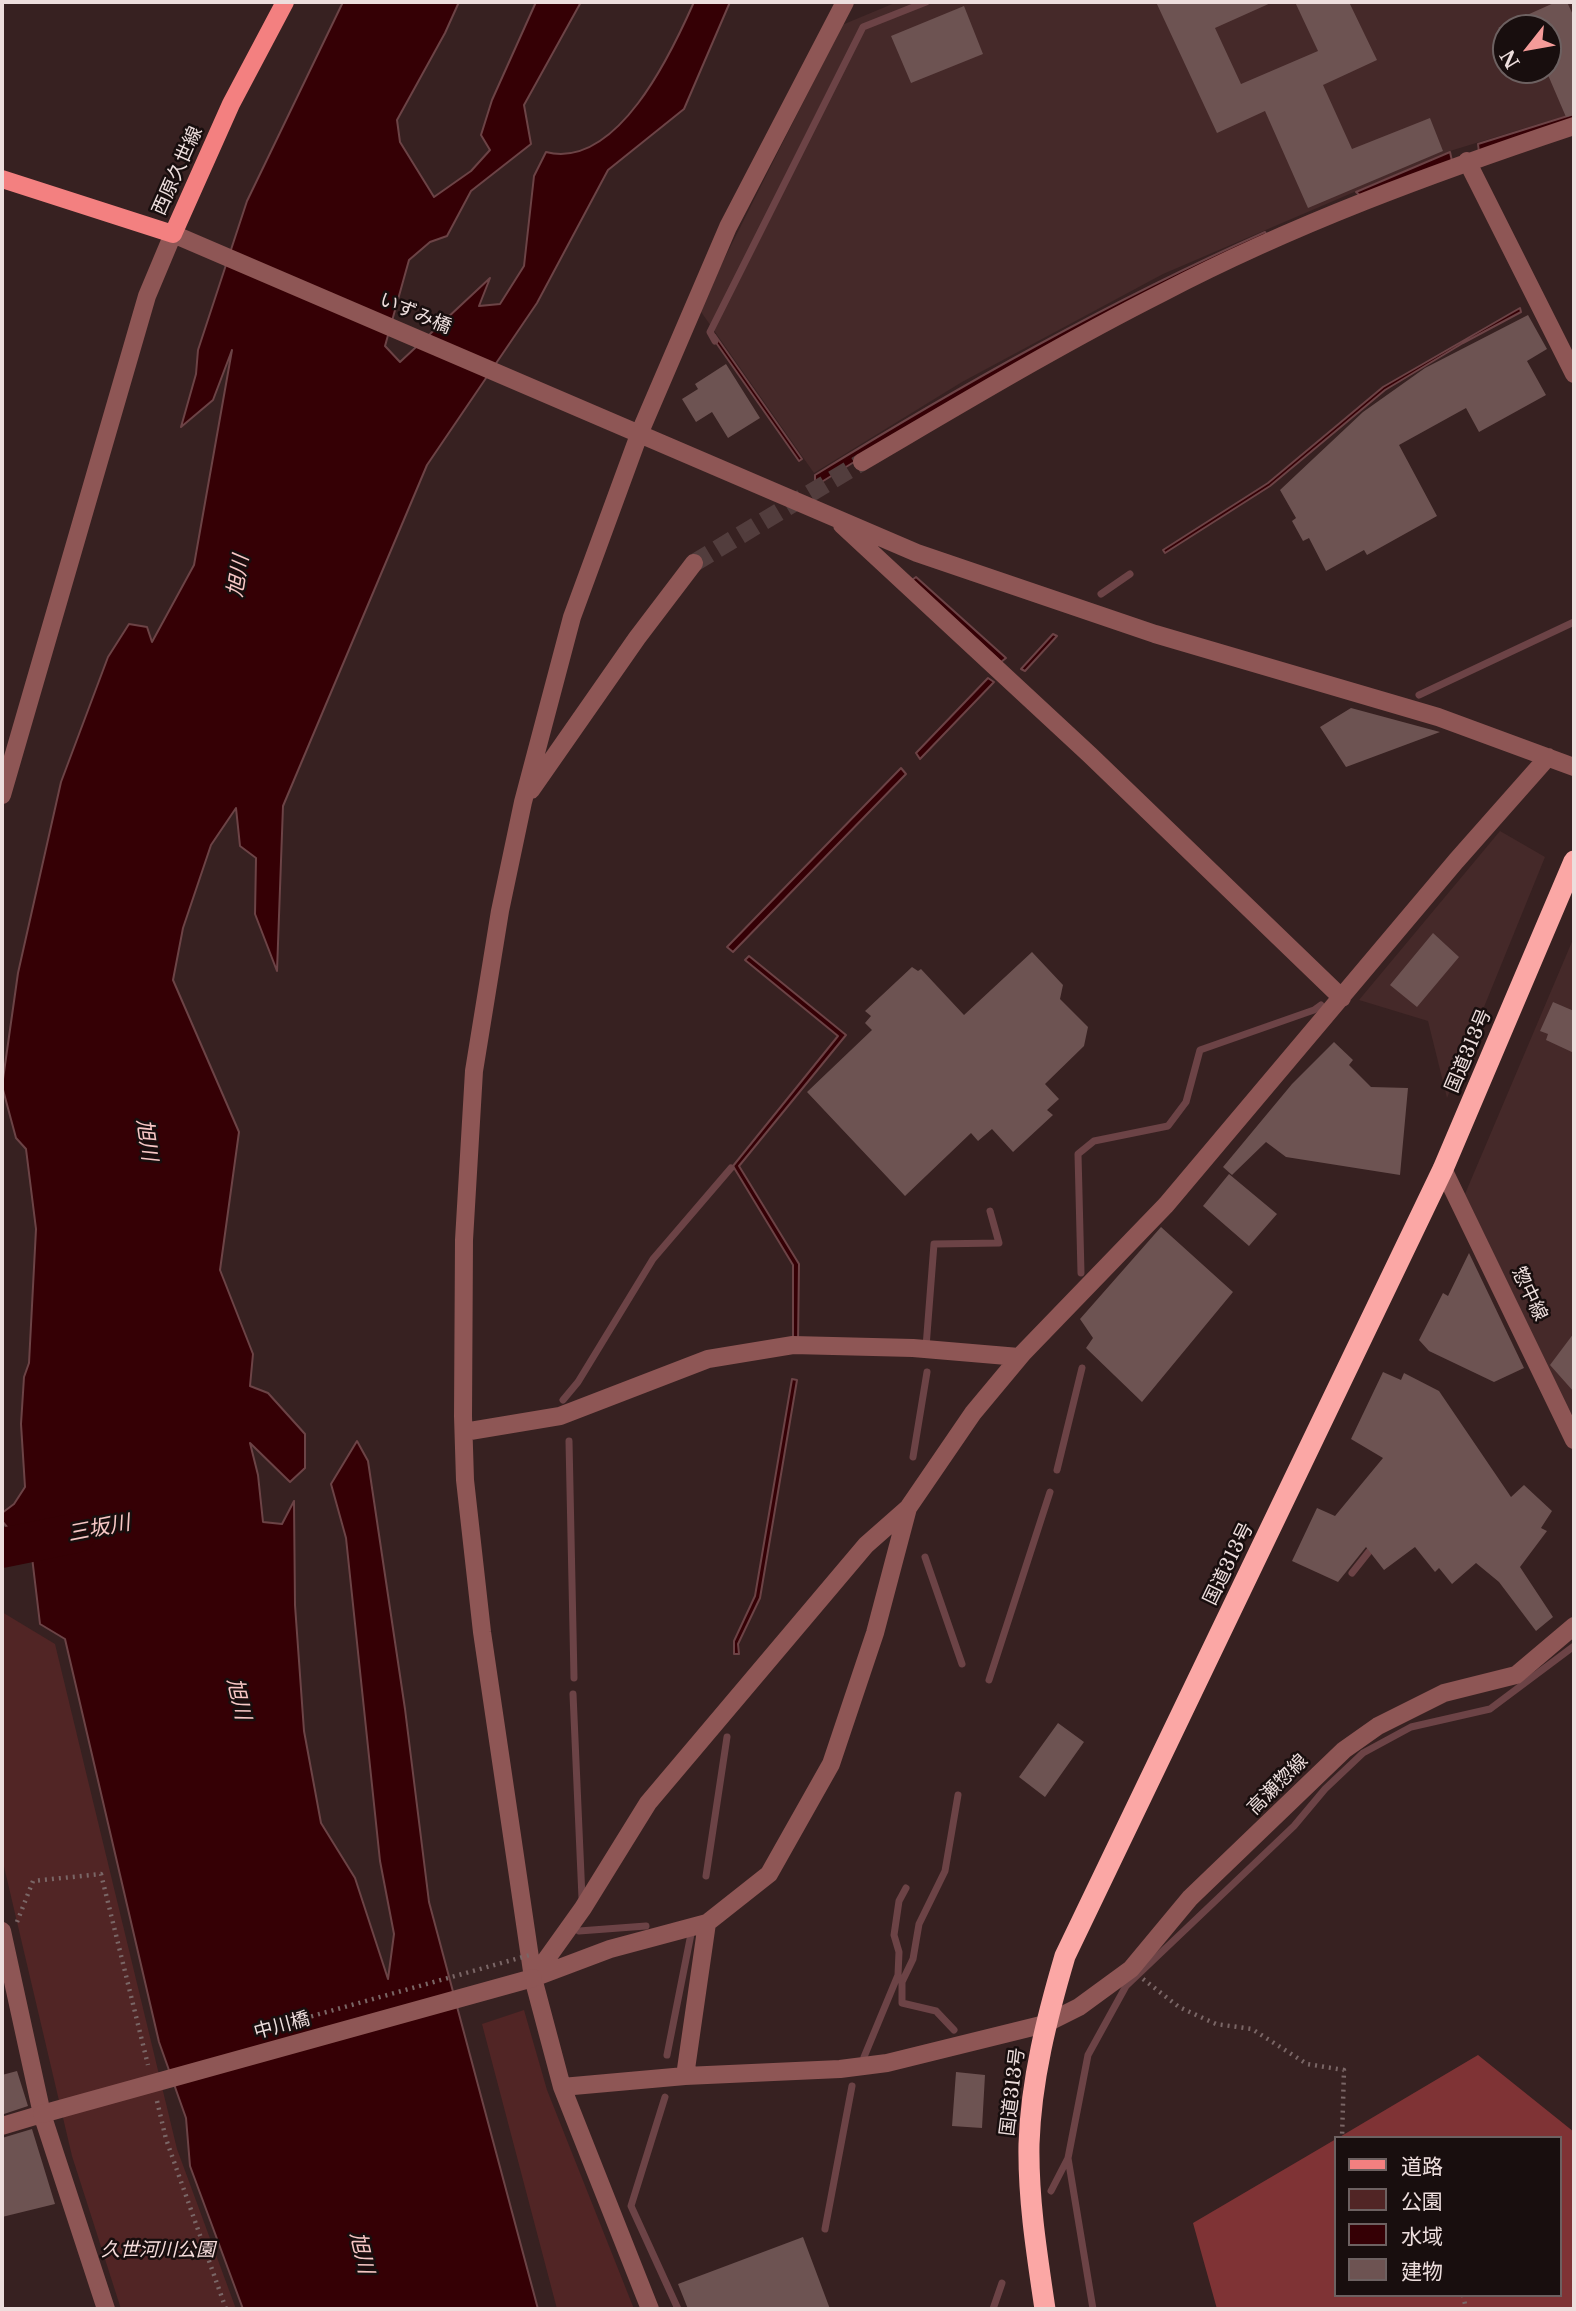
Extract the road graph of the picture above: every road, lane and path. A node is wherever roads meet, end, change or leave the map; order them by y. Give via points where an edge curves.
1 (285, 2) edge
2 (845, 2) edge
3 (1574, 126) edge
4 (1466, 161) junction
5 (2, 179) edge
6 (173, 234) junction
7 (1574, 374) edge
8 (640, 432) junction
9 (862, 462) tunnel mouth
10 (831, 515) junction
11 (694, 563) tunnel mouth
12 (1548, 757) junction
13 (1574, 766) edge
14 (5, 773) edge
15 (2, 795) edge
16 (523, 802) junction
17 (1574, 861) edge
18 (1342, 998) junction
19 (1443, 1168) junction
20 (1019, 1357) junction
21 (464, 1432) junction
22 (1574, 1440) edge
23 (908, 1508) junction
24 (1574, 1626) edge
25 (707, 1923) junction
26 (10, 1932) edge
27 (4, 1951) edge
28 (1131, 1969) junction
29 (533, 1979) junction
30 (1045, 2024) junction
31 (150, 2073) dead end
32 (685, 2076) junction
33 (562, 2087) junction
34 (157, 2099) dead end
35 (42, 2114) junction
36 (2, 2126) edge
37 (1342, 2136) edge
38 (106, 2309) edge
39 (226, 2309) edge
40 (650, 2309) edge
41 (1045, 2309) edge

1 - 6 main road, 西原久世線 via 231,104
2 - 8 street via 728,227
3 - 4 street
4 - 7 street
4 - 9 street via 1349,206 1164,292 995,383
5 - 6 main road, 西原久世線
6 - 8 street, いずみ橋
6 - 14 street via 146,296
8 - 10 street, いずみ橋
8 - 16 street via 572,617
10 - 12 street, いずみ橋 via 917,553 1155,634 1438,717
10 - 18 street
11 - 16 street
12 - 13 street, いずみ橋
12 - 18 street
14 - 15 street
16 - 21 street via 474,1071 464,1240
17 - 19 highway, 国道313号
18 - 20 street via 1166,1205
19 - 22 street, 惣中線
19 - 30 highway, 国道313号 via 1065,1956
20 - 21 street via 793,1345 708,1359 560,1416
20 - 23 street via 973,1413
21 - 29 street via 482,1632
23 - 25 street via 875,1633 831,1764 769,1874
23 - 29 street via 866,1545 648,1803
24 - 28 street, 高瀬惣線 via 1516,1675 1444,1693 1378,1726 1344,1750 1191,1898
25 - 29 street, 中川橋 via 610,1949
25 - 32 street
26 - 27 street
26 - 31 path via 33,1881 101,1874
27 - 35 street
28 - 30 street, 高瀬惣線 via 1079,2007
28 - 37 path via 1179,2007 1216,2024 1252,2029 1307,2064 1344,2070
29 - 33 street
29 - 35 street, 中川橋, bridge
30 - 32 street, 高瀬惣線 via 887,2063
30 - 41 highway, 国道313号 via 1029,2145 1035,2248
32 - 33 street, 高瀬惣線
33 - 40 street
34 - 39 path via 166,2139
35 - 36 street, 中川橋
35 - 38 street

